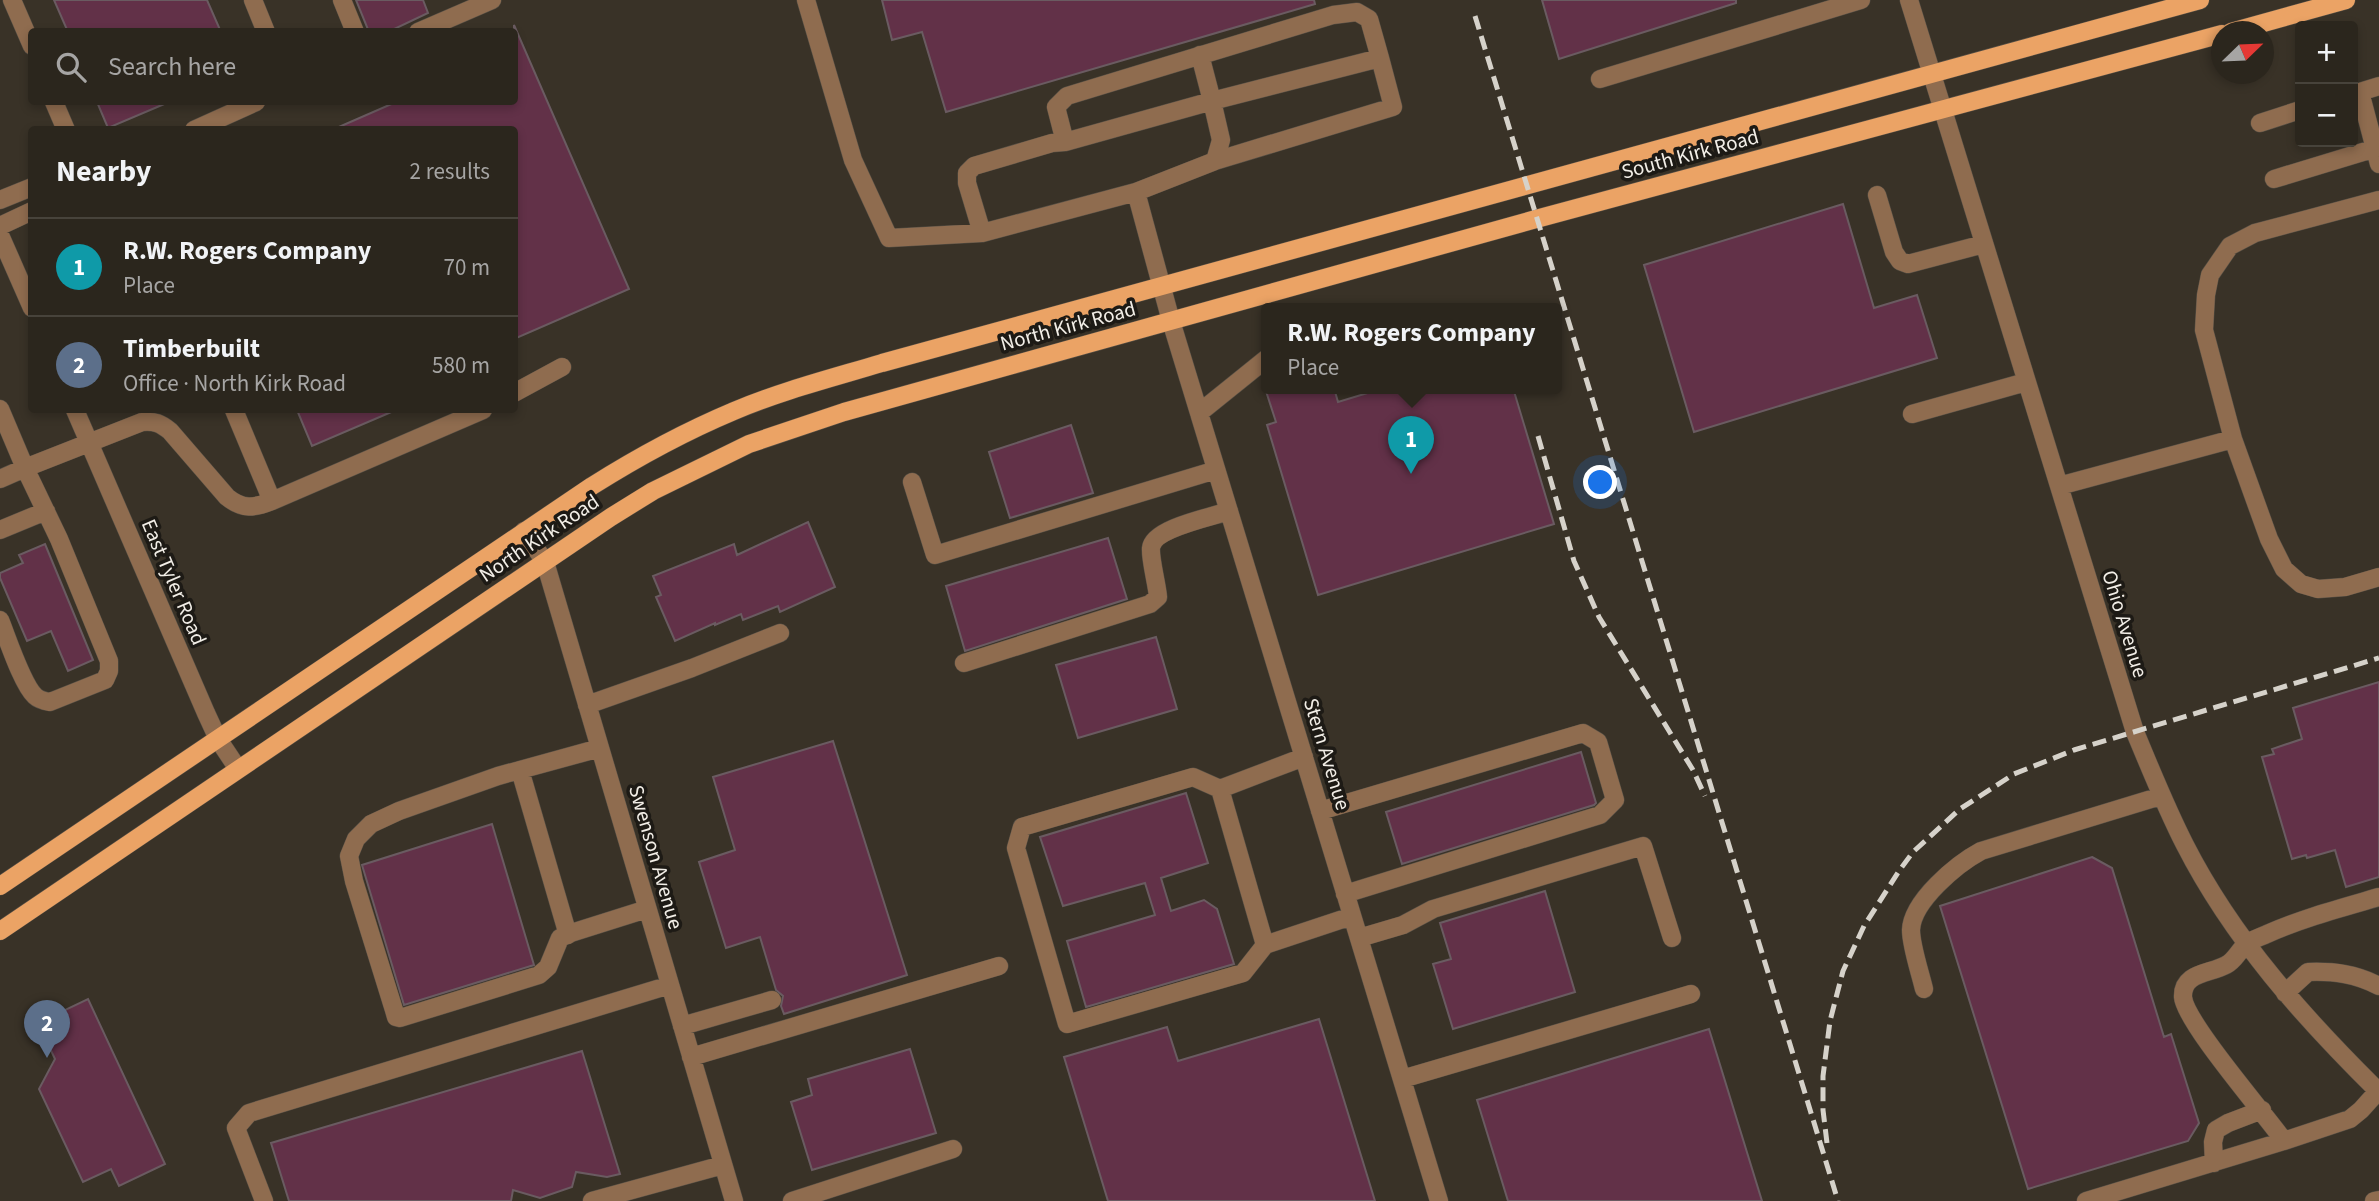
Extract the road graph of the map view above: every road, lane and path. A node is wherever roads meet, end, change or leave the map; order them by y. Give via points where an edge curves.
1 (12, 0) edge
2 (253, 0) edge
3 (342, 0) edge
4 (492, 0) edge
5 (806, 0) edge
6 (1861, 0) edge
7 (1909, 0) edge
8 (2200, 0) edge
9 (2346, 0) edge
10 (460, 6) edge
11 (2271, 21) edge
12 (264, 28) edge
13 (353, 28) edge
14 (424, 28) edge
15 (28, 37) edge
16 (2211, 37) edge
17 (1200, 55) junction
18 (1380, 58) junction
19 (1932, 74) junction
20 (1600, 79) dead end
21 (2379, 86) edge
22 (2358, 93) edge
23 (2358, 96) edge
24 (1212, 101) junction
25 (55, 105) edge
26 (249, 105) edge
27 (1942, 110) junction
28 (2295, 112) edge
29 (2260, 123) dead end
30 (64, 126) edge
31 (203, 126) edge
32 (1065, 142) junction
33 (2377, 153) edge
34 (1215, 161) junction
35 (2274, 179) dead end
36 (28, 189) edge
37 (1136, 192) junction
38 (1877, 195) dead end
39 (0, 200) edge
40 (2379, 200) edge
41 (28, 213) edge
42 (0, 226) edge
43 (982, 233) junction
44 (0, 235) edge
45 (1984, 244) junction
46 (1161, 286) junction
47 (28, 299) edge
48 (1171, 321) junction
49 (1261, 363) edge
50 (562, 367) dead end
51 (2026, 382) junction
52 (518, 391) edge
53 (0, 409) edge
54 (76, 413) edge
55 (235, 413) edge
56 (476, 413) edge
57 (1199, 414) junction
58 (1912, 414) dead end
59 (2233, 439) junction
60 (90, 443) junction
61 (25, 468) junction
62 (1216, 470) junction
63 (0, 480) edge
64 (912, 482) dead end
65 (2059, 486) junction
66 (272, 501) junction
67 (46, 511) junction
68 (1229, 511) junction
69 (0, 530) edge
70 (524, 531) junction
71 (545, 562) junction
72 (2379, 577) edge
73 (0, 620) edge
74 (780, 633) dead end
75 (964, 663) dead end
76 (587, 705) junction
77 (218, 739) junction
78 (600, 748) junction
79 (1304, 757) junction
80 (238, 769) junction
81 (520, 770) junction
82 (1220, 789) junction
83 (2161, 796) junction
84 (1320, 811) junction
85 (0, 886) edge
86 (1345, 894) junction
87 (2379, 897) edge
88 (647, 909) junction
89 (1352, 916) junction
90 (0, 931) edge
91 (568, 934) junction
92 (1359, 938) junction
93 (1672, 938) dead end
94 (2247, 943) junction
95 (1265, 945) junction
96 (999, 966) dead end
97 (670, 985) junction
98 (2379, 986) edge
99 (1924, 989) dead end
100 (2285, 993) junction
101 (1692, 994) dead end
102 (772, 1000) dead end
103 (682, 1026) junction
104 (691, 1057) junction
105 (1402, 1079) junction
106 (2378, 1091) edge
107 (2262, 1110) junction
108 (2284, 1141) junction
109 (953, 1149) dead end
110 (2214, 1163) junction
111 (723, 1165) junction
112 (264, 1201) edge
113 (592, 1201) edge
114 (734, 1201) edge
115 (792, 1201) edge
116 (1439, 1201) edge
117 (2086, 1201) edge

1 - 15 street
2 - 12 street
3 - 13 street
4 - 10 street
5 - 43 street via 853,160 889,238
6 - 20 street
7 - 19 street, Ohio Avenue
8 - 19 main road, South Kirk Road
9 - 11 main road
10 - 14 street
16 - 27 main road, South Kirk Road
17 - 18 street via 1357,12 1369,19
17 - 24 street
17 - 32 street via 1067,96 1056,107
18 - 24 street
18 - 34 street via 1393,107
19 - 27 street, Ohio Avenue
19 - 46 main road, South Kirk Road
21 - 22 street
23 - 33 street
24 - 32 street
24 - 34 street via 1221,140
25 - 30 street
26 - 31 street
27 - 45 street, Ohio Avenue
27 - 48 main road, South Kirk Road
28 - 29 street
32 - 43 street via 974,166 967,173
33 - 35 street
34 - 37 street
36 - 39 street
37 - 43 street
37 - 46 street, Stern Avenue
38 - 45 street via 1900,261 1908,264
40 - 59 street via 2255,233 2230,246 2210,275 2204,330
41 - 42 street
44 - 47 street
45 - 51 street, Ohio Avenue
46 - 48 street, Stern Avenue
46 - 70 main road, North Kirk Road via 843,374 735,410 635,459
48 - 57 street, Stern Avenue
48 - 71 main road, North Kirk Road via 877,402 749,444 653,491
49 - 57 street
50 - 52 street
51 - 58 street
51 - 65 street, Ohio Avenue
53 - 61 street
54 - 60 street, East Tyler Road
55 - 66 street
56 - 66 street
57 - 62 street, Stern Avenue
59 - 65 street
59 - 72 street via 2284,569 2301,584 2318,589
60 - 61 street
60 - 66 street via 142,422 160,423 237,505
60 - 77 street, East Tyler Road
61 - 63 street
61 - 67 street
62 - 64 street via 935,555
62 - 68 street, Stern Avenue
65 - 83 street, Ohio Avenue via 2135,732
67 - 69 street
67 - 73 street via 109,661 109,671 104,680 43,701 33,695
68 - 75 street via 1157,536 1151,546 1158,597 1150,604
68 - 79 street, Stern Avenue
70 - 71 street, Swenson Avenue
70 - 77 main road, North Kirk Road
71 - 76 street, Swenson Avenue
71 - 80 main road, North Kirk Road
74 - 76 street
76 - 78 street, Swenson Avenue
77 - 80 street, East Tyler Road
77 - 85 main road, North Kirk Road
78 - 81 street
78 - 88 street, Swenson Avenue
79 - 82 street
79 - 84 street, Stern Avenue
80 - 90 main road, North Kirk Road
81 - 91 street
81 - 91 street via 399,810 371,824 356,839 349,856 354,881 396,1017 539,975 548,967 560,938
82 - 95 street
82 - 95 street via 1193,777 1022,827 1016,848 1068,1024 1244,973
83 - 94 street, Ohio Avenue via 2185,846
83 - 99 street via 1965,859 1941,880 1917,912 1911,930
84 - 86 street, Stern Avenue
84 - 86 street via 1583,733 1598,742 1615,800 1600,816
86 - 89 street, Stern Avenue
87 - 94 street via 2290,924
88 - 91 street
88 - 97 street, Swenson Avenue
89 - 92 street, Stern Avenue
89 - 95 street
92 - 93 street via 1403,925 1433,909 1643,846
92 - 105 street, Stern Avenue
94 - 100 street, Ohio Avenue
94 - 107 street via 2224,967 2189,980 2183,998 2198,1030
96 - 104 street
97 - 103 street, Swenson Avenue
97 - 112 street via 249,1112 236,1128
98 - 100 street via 2360,976 2308,972
100 - 106 street, Ohio Avenue
101 - 105 street
102 - 103 street
103 - 104 street, Swenson Avenue
104 - 111 street, Swenson Avenue
105 - 116 street, Stern Avenue
106 - 108 street via 2350,1119
107 - 108 street
107 - 110 street via 2216,1130
108 - 110 street
109 - 115 street
110 - 117 street
111 - 113 street
111 - 114 street, Swenson Avenue

